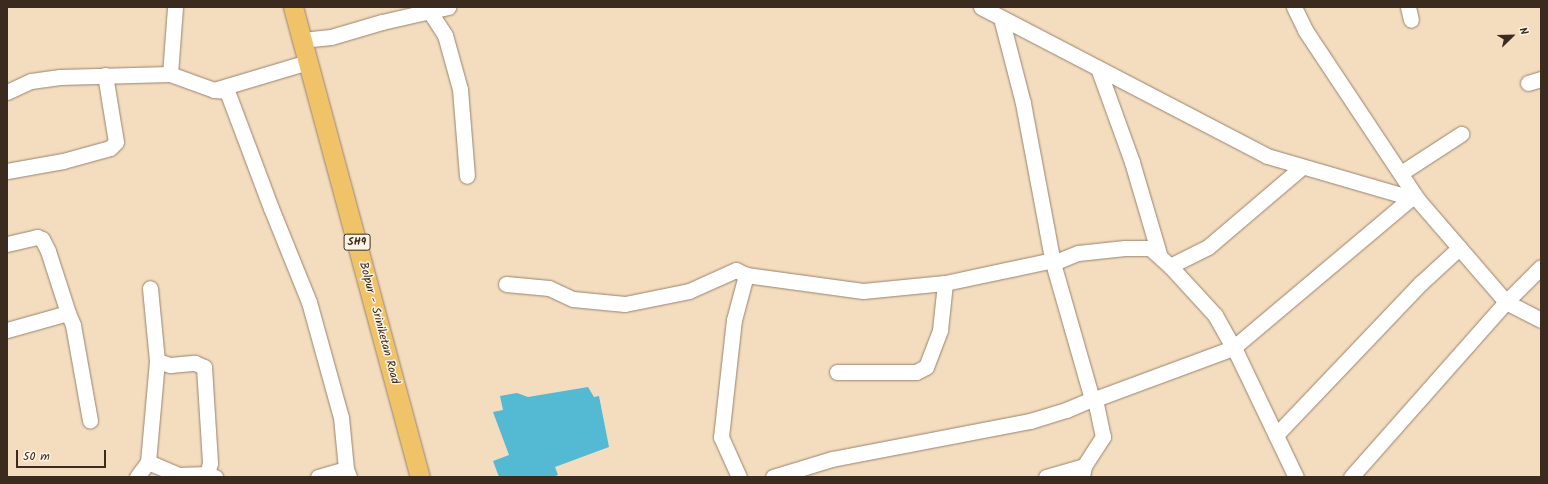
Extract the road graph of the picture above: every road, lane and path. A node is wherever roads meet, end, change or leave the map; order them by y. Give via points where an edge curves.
1 (175, 7) edge
2 (293, 7) edge
3 (448, 7) edge
4 (981, 7) edge
5 (1294, 7) edge
6 (414, 11) edge
7 (430, 12) junction
8 (1001, 18) junction
9 (302, 40) junction
10 (308, 62) junction
11 (1098, 68) junction
12 (170, 74) junction
13 (105, 75) junction
14 (214, 90) junction
15 (7, 92) edge
16 (1461, 134) dead end
17 (1302, 167) junction
18 (7, 172) edge
19 (1400, 173) junction
20 (467, 176) dead end
21 (1415, 199) junction
22 (7, 244) edge
23 (1459, 248) junction
24 (1165, 261) junction
25 (1053, 262) junction
26 (1541, 267) edge
27 (746, 274) junction
28 (945, 283) junction
29 (506, 284) dead end
30 (150, 288) dead end
31 (1506, 302) junction
32 (68, 313) junction
33 (1541, 320) edge
34 (7, 330) edge
35 (1233, 348) junction
36 (157, 361) junction
37 (837, 372) dead end
38 (90, 420) dead end
39 (1276, 435) junction
40 (148, 462) junction
41 (1083, 472) edge
42 (348, 473) edge
43 (178, 476) edge
44 (211, 476) edge
45 (137, 477) edge
46 (318, 477) edge
47 (420, 477) edge
48 (739, 477) edge
49 (774, 477) edge
50 (1046, 477) edge
51 (1296, 477) edge
52 (1351, 477) edge

1 - 12 street
2 - 9 main road, Bolpur - Sriniketan Road / SH9
3 - 7 street
4 - 8 street
5 - 19 street via 1305,30
6 - 7 street
6 - 9 street via 331,37
7 - 20 street via 445,35 460,89
8 - 11 street
8 - 25 street via 1023,103
9 - 10 main road, Bolpur - Sriniketan Road / SH9
10 - 14 street
10 - 47 main road, Bolpur - Sriniketan Road / SH9
11 - 17 street via 1267,156
11 - 24 street
12 - 13 street
12 - 14 street
13 - 15 street via 31,81
13 - 18 street via 116,142 110,148
14 - 42 street via 227,92 270,208 309,302 341,417
16 - 19 street
17 - 21 street
17 - 24 street via 1208,248
19 - 21 street
21 - 23 street
21 - 35 street
22 - 32 street via 27,238 42,239
23 - 31 street
23 - 39 street via 1421,283
24 - 25 street via 1150,248 1125,248 1078,253
24 - 35 street via 1215,315
25 - 28 street
25 - 49 street via 1092,399 1030,421 832,459
26 - 31 street
27 - 28 street via 863,291
27 - 29 street via 736,270 689,291 626,304 573,299 549,288
27 - 48 street via 734,320 721,437
28 - 37 street via 940,330 926,367 916,372
30 - 36 street
31 - 33 street
31 - 52 street
32 - 34 street
32 - 38 street via 74,325
35 - 39 street
35 - 41 street via 1095,399 1103,437
36 - 40 street
36 - 44 street via 170,365 195,363 204,368
39 - 51 street
40 - 43 street
40 - 45 street
41 - 50 street
42 - 46 street
43 - 44 street

